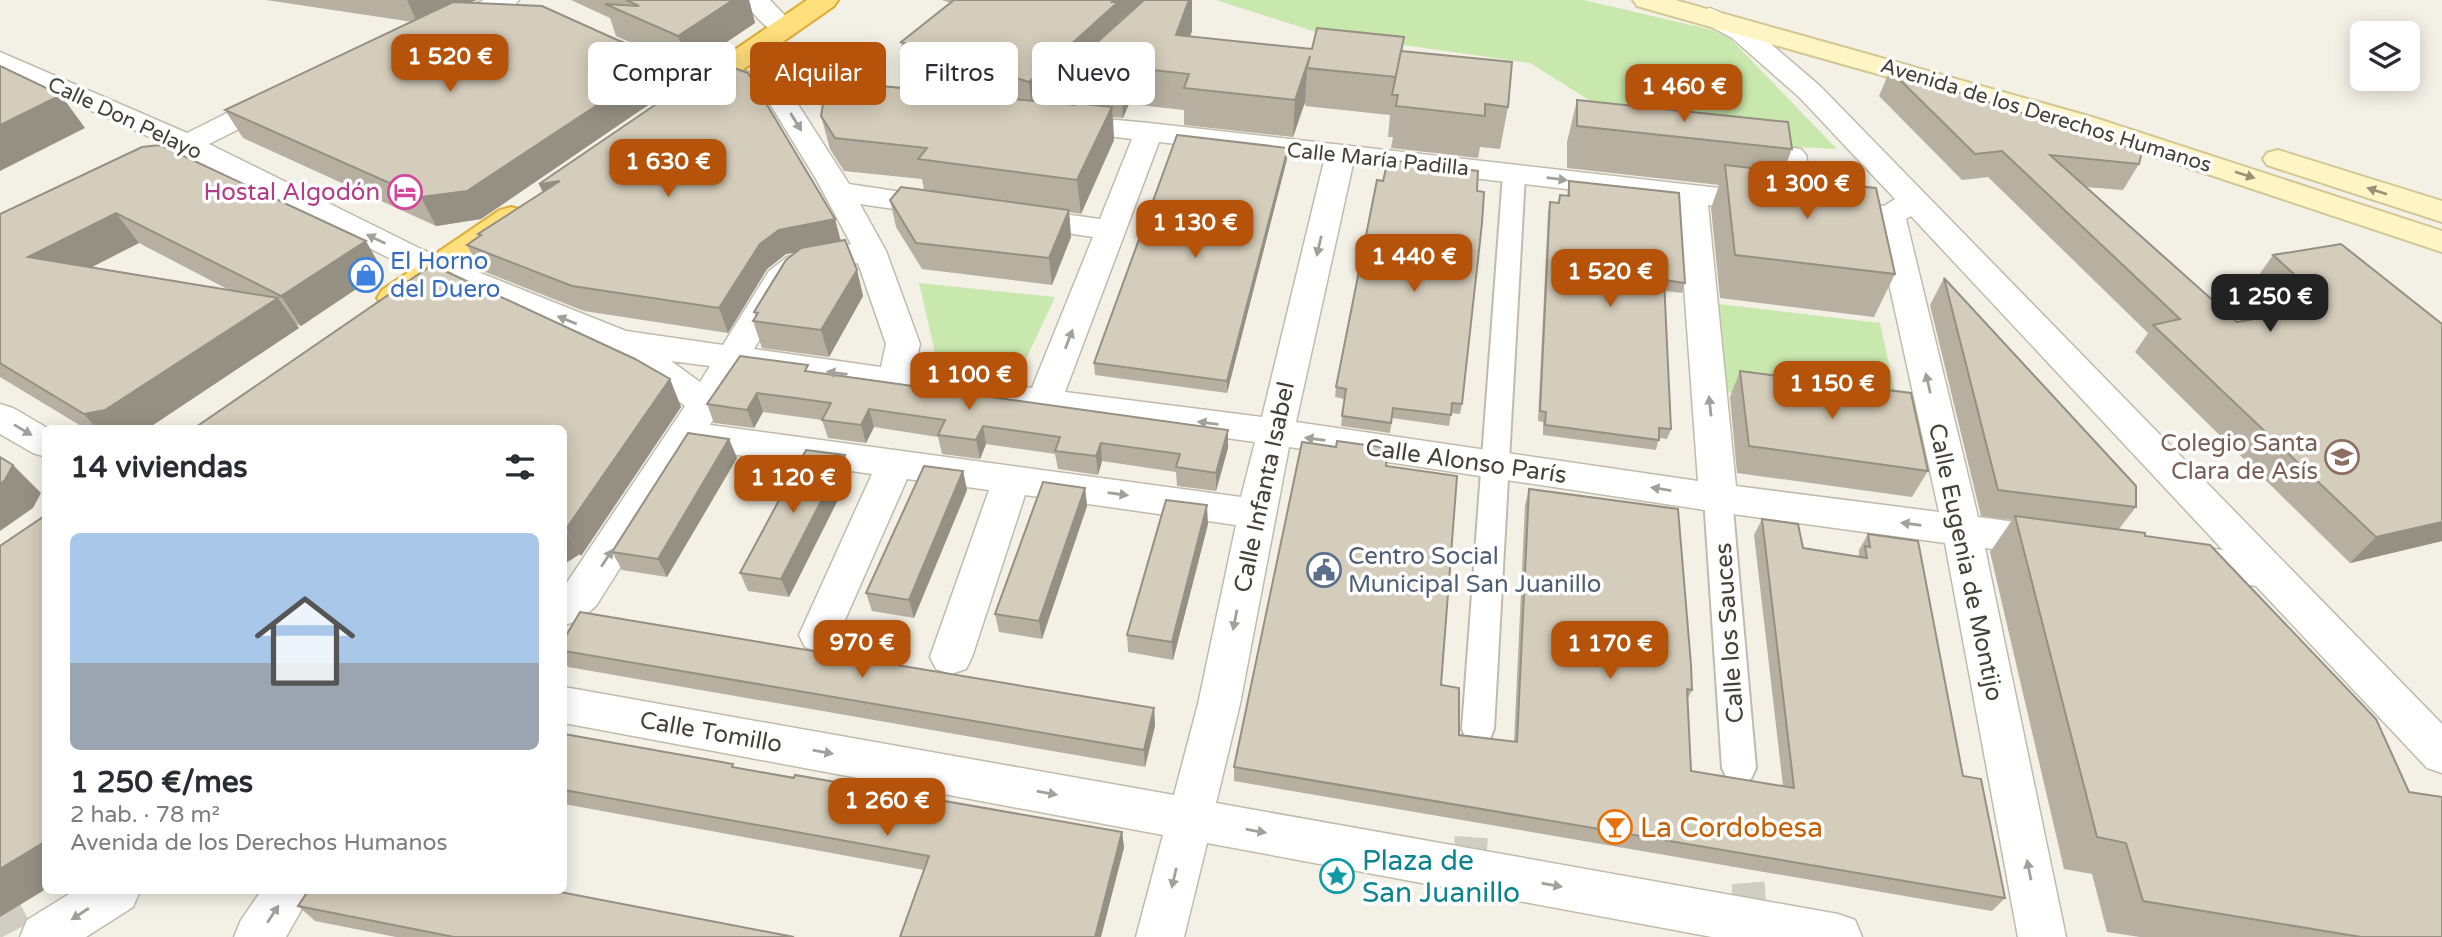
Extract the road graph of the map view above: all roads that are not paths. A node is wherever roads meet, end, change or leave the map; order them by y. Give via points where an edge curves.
1 (756, 0) edge
2 (825, 0) edge
3 (1646, 0) edge
4 (1740, 0) edge
5 (515, 8) edge
6 (1710, 16) junction
7 (422, 32) edge
8 (773, 37) junction
9 (594, 38) edge
10 (606, 42) edge
11 (1839, 52) junction
12 (0, 60) edge
13 (736, 62) edge
14 (1794, 76) junction
15 (736, 84) edge
16 (306, 85) edge
17 (673, 105) edge
18 (897, 105) edge
19 (666, 110) edge
20 (1046, 111) edge
21 (1149, 132) junction
22 (188, 145) junction
23 (1709, 147) edge
24 (1340, 155) junction
25 (143, 166) edge
26 (1514, 174) junction
27 (838, 192) junction
28 (1692, 194) junction
29 (529, 205) edge
30 (1801, 206) junction
31 (1901, 208) junction
32 (2442, 212) edge
33 (1111, 230) junction
34 (2442, 242) edge
35 (870, 251) junction
36 (438, 268) junction
37 (373, 313) edge
38 (621, 342) junction
39 (732, 359) junction
40 (895, 381) junction
41 (1044, 402) junction
42 (705, 403) junction
43 (0, 417) edge
44 (1275, 434) junction
45 (686, 435) junction
46 (42, 442) edge
47 (895, 464) junction
48 (1497, 464) junction
49 (1011, 480) junction
50 (1718, 498) junction
51 (1256, 513) junction
52 (1961, 530) junction
53 (2084, 547) edge
54 (2152, 556) edge
55 (2270, 572) junction
56 (567, 607) edge
57 (819, 635) dead end
58 (951, 657) dead end
59 (567, 706) edge
60 (1478, 729) dead end
61 (2442, 754) edge
62 (1739, 768) dead end
63 (1188, 819) junction
64 (112, 894) edge
65 (286, 894) edge
66 (44, 937) edge
67 (258, 937) edge
68 (1160, 937) edge
69 (1838, 937) edge
70 (2042, 937) edge

1 - 8 street
2 - 8 highway
3 - 6 main road, Avenida de los Derechos Humanos
32 -> 4 main road, Avenida de los Derechos Humanos via 1967,62
5 - 7 street
6 - 11 main road, Avenida de los Derechos Humanos
6 - 14 street via 1741,32
8 - 13 highway
8 - 18 street via 806,94
9 - 10 street
11 - 14 street via 1817,53 1796,62
11 -> 34 main road, Avenida de los Derechos Humanos via 2082,122
12 - 22 street, Calle Don Pelayo
14 - 31 street
15 -> 27 street via 777,93
16 - 22 street
17 - 19 highway
20 - 21 street, Calle María Padilla
21 - 24 street, Calle María Padilla
21 - 33 street
22 - 25 street
36 -> 22 street, Calle Don Pelayo
23 - 30 street via 1791,155
24 - 26 street, Calle María Padilla
24 -> 44 street, Calle Infanta Isabel
26 -> 28 street, Calle María Padilla
26 - 48 street
27 - 33 street
27 - 35 street
28 - 30 street, Calle María Padilla
50 -> 28 street
29 - 36 highway
30 - 31 street, Calle María Padilla
52 -> 31 street, Calle Eugenia de Montijo
31 - 55 street
41 -> 33 street
35 - 39 street via 798,264 780,278
35 - 40 street via 903,344
36 - 37 highway
38 -> 36 street, Calle Alonso París
38 - 39 street, Calle Alonso París
38 - 42 street, Calle Alonso París
40 -> 39 street, Calle Alonso París
39 - 42 street
40 - 41 street, Calle Alonso París
44 -> 41 street, Calle Alonso París
42 - 45 street
43 -> 46 street
48 -> 44 street, Calle Alonso París
44 - 51 street, Calle Infanta Isabel
45 - 47 street
56 -> 45 street via 582,595
47 - 49 street
47 - 57 street
50 -> 48 street, Calle Alonso París
48 - 60 street
49 -> 51 street
49 - 58 street
52 -> 50 street, Calle Alonso París
50 - 62 street, Calle los Sauces
51 -> 63 street, Calle Infanta Isabel via 1219,704
52 - 53 street, Calle Alonso París
70 -> 52 street, Calle Eugenia de Montijo
54 - 55 street
55 - 61 street
59 -> 63 street, Calle Tomillo
63 -> 68 street, Calle Infanta Isabel
63 -> 69 street, Calle Tomillo
64 -> 66 street
67 -> 65 street

